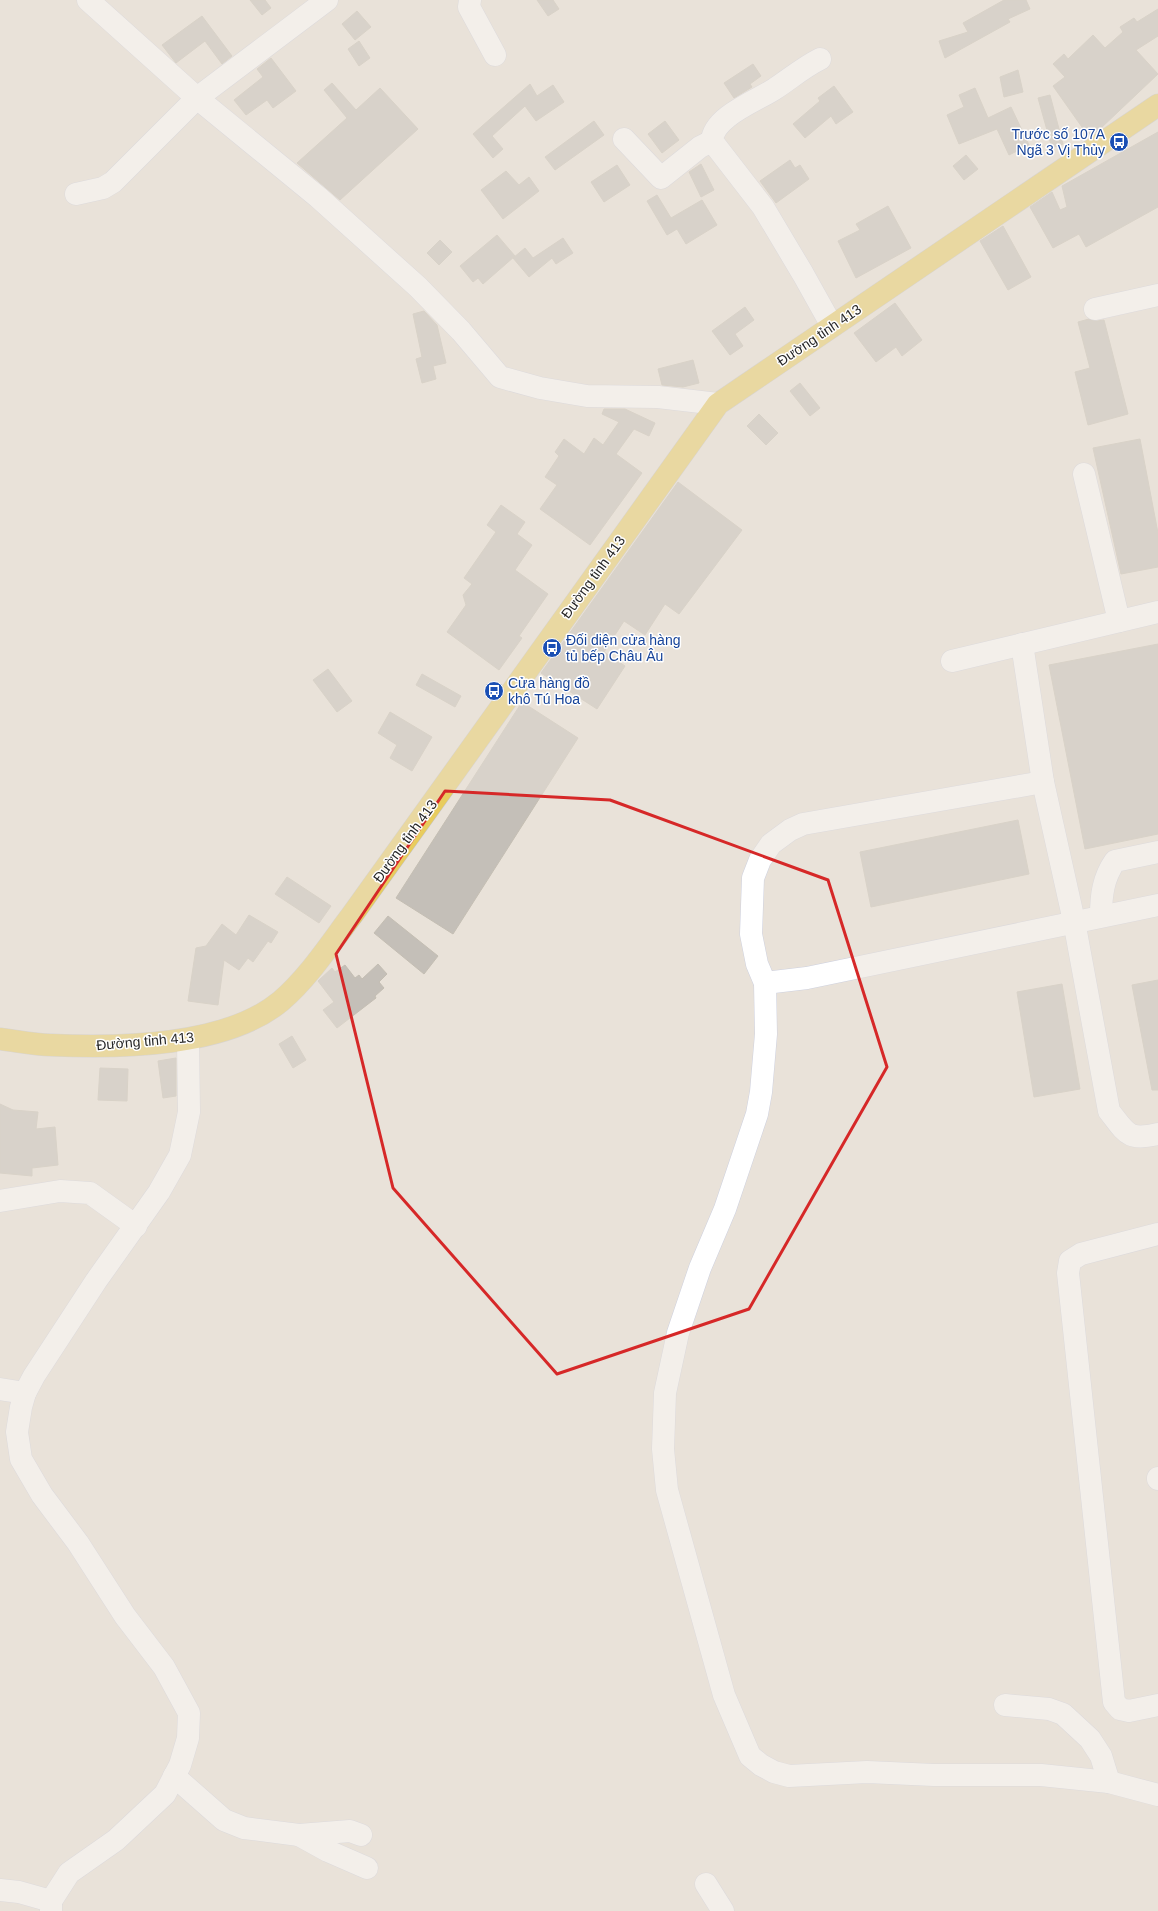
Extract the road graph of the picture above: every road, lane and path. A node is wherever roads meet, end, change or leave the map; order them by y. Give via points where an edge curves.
1 (88, 0) edge
2 (327, 0) edge
3 (470, 0) edge
4 (495, 55) dead end
5 (820, 59) dead end
6 (196, 98) junction
7 (1158, 105) edge
8 (624, 139) dead end
9 (712, 141) junction
10 (76, 194) dead end
11 (1158, 295) edge
12 (1095, 309) dead end
13 (832, 326) junction
14 (718, 404) junction
15 (1084, 474) dead end
16 (1158, 612) edge
17 (1119, 621) junction
18 (1022, 644) junction
19 (952, 661) dead end
20 (1043, 782) junction
21 (1158, 852) edge
22 (1158, 905) edge
23 (1101, 916) junction
24 (1074, 921) junction
25 (765, 983) junction
26 (0, 1039) edge
27 (188, 1040) junction
28 (1158, 1134) edge
29 (0, 1201) edge
30 (136, 1226) junction
31 (1158, 1234) edge
32 (0, 1389) edge
33 (25, 1393) junction
34 (1158, 1705) edge
35 (1005, 1706) dead end
36 (174, 1776) junction
37 (1109, 1782) junction
38 (1158, 1795) edge
39 (299, 1835) junction
40 (361, 1835) dead end
41 (368, 1868) dead end
42 (0, 1879) edge
43 (706, 1884) dead end
44 (9, 1891) edge
45 (51, 1906) edge
46 (723, 1911) edge

1 - 6 street
2 - 6 street
3 - 4 street via 469,7
5 - 9 street via 776,89 732,113 714,132
6 - 10 street via 113,182 103,188
6 - 14 street via 318,197 418,287 461,331 500,377 540,388 587,396 658,397
7 - 13 main road, Đường tỉnh 413
8 - 9 street via 661,178 700,147
9 - 13 street via 763,207
11 - 12 street
13 - 14 main road, Đường tỉnh 413
14 - 27 main road, Đường tỉnh 413 via 477,738 416,827 306,975 281,1001 251,1021
15 - 17 street
16 - 17 street
17 - 18 street
18 - 19 street
18 - 20 street
20 - 24 street
20 - 25 street via 803,824 770,844 752,878 751,902 751,934 757,964
21 - 23 street via 1115,861 1104,882
22 - 23 street
23 - 24 street
24 - 25 street via 807,978
24 - 28 street via 1109,1111 1126,1133 1135,1138
25 - 37 street via 766,1034 757,1114 725,1209 700,1268 678,1333 665,1393 664,1441 668,1490 724,1695 745,1745 750,1756 761,1765 789,1776 867,1772 1042,1775
26 - 27 main road, Đường tỉnh 413 via 50,1045 125,1046
27 - 30 street via 188,1112 180,1155
29 - 30 street via 60,1191 90,1193
30 - 33 street via 96,1281
31 - 34 street via 1081,1254 1070,1261 1068,1273 1114,1702 1120,1709 1129,1711
32 - 33 street
33 - 36 street via 17,1432 21,1459 42,1495 78,1543 125,1616 164,1667 189,1713 188,1738
35 - 37 street via 1049,1709 1063,1714 1090,1739 1101,1756
36 - 39 street via 224,1820 244,1828
36 - 45 street via 165,1794 116,1840 69,1873
37 - 38 street
39 - 40 street via 350,1831
39 - 41 street
42 - 44 street
43 - 46 street
44 - 45 street

